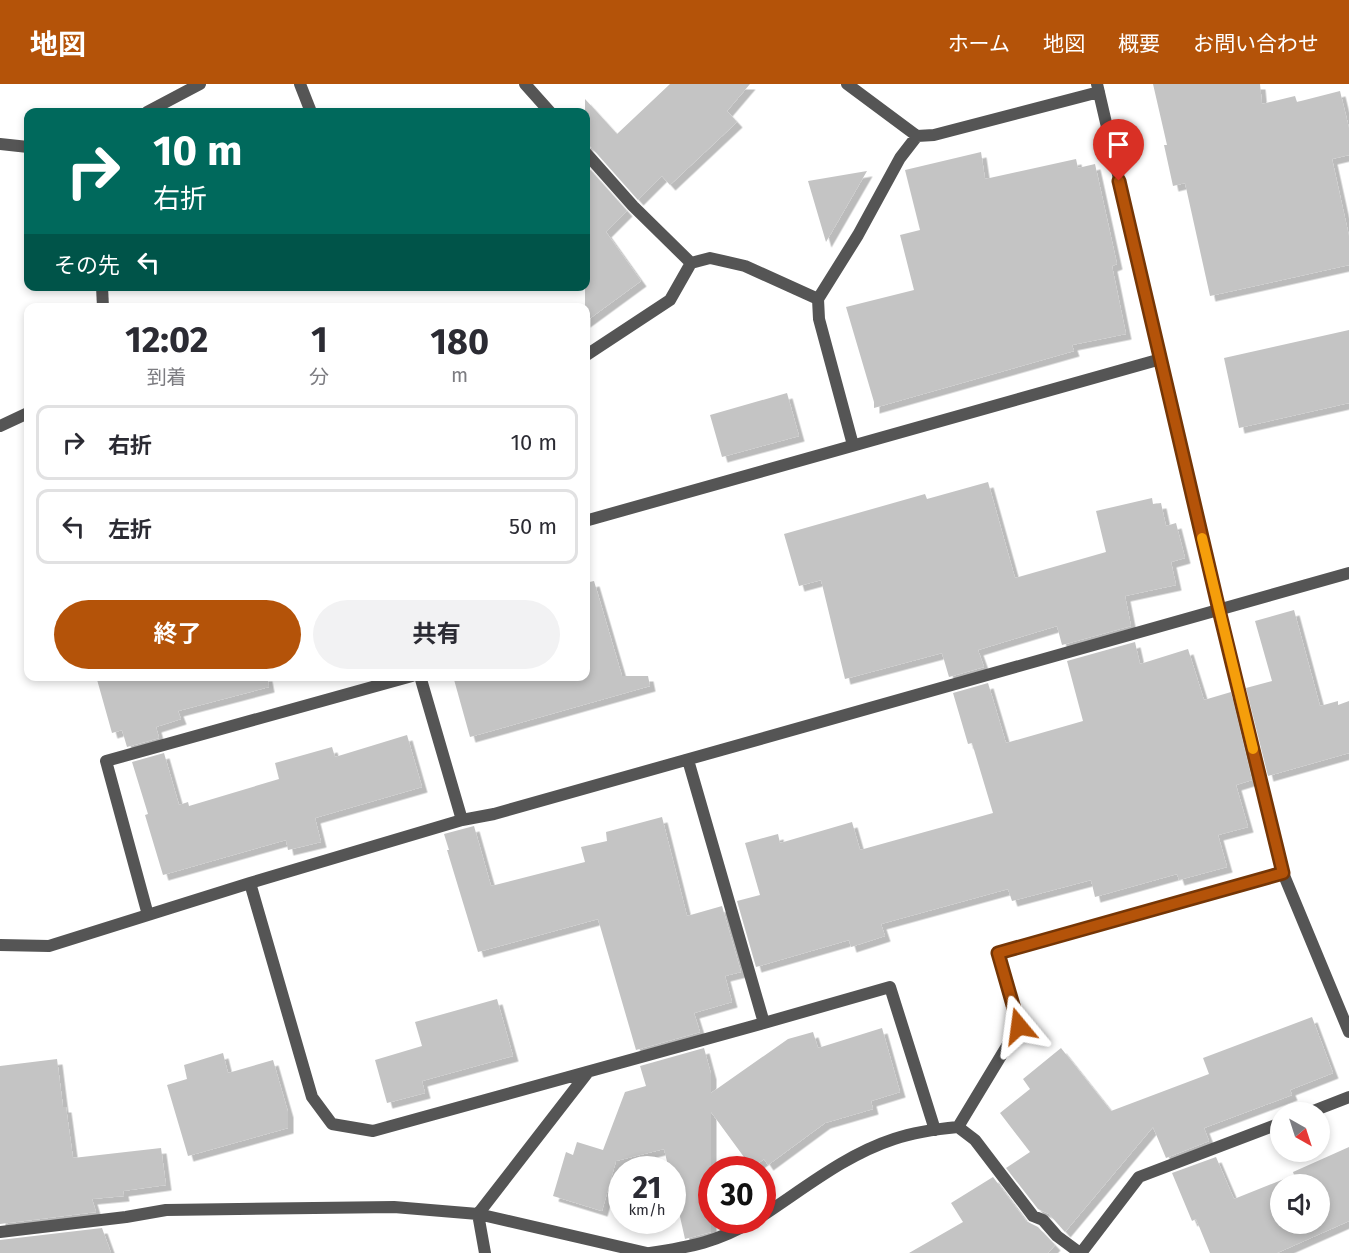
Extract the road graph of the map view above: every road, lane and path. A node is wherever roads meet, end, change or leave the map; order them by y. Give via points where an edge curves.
1 (200, 84) edge
2 (300, 84) edge
3 (525, 84) edge
4 (847, 84) edge
5 (1098, 88) edge
6 (173, 99) junction
7 (155, 108) edge
8 (176, 108) edge
9 (309, 108) edge
10 (546, 108) edge
11 (917, 136) junction
12 (0, 144) edge
13 (24, 147) edge
14 (590, 158) edge
15 (691, 263) junction
16 (818, 299) junction
17 (590, 353) edge
18 (1161, 359) junction
19 (24, 415) edge
20 (0, 426) edge
21 (852, 445) junction
22 (590, 520) edge
23 (1349, 573) edge
24 (1219, 610) junction
25 (394, 681) edge
26 (421, 681) edge
27 (688, 760) junction
28 (462, 820) junction
29 (1283, 873) junction
30 (250, 883) junction
31 (148, 915) junction
32 (0, 945) edge
33 (764, 1023) junction
34 (1349, 1032) edge
35 (588, 1072) junction
36 (1349, 1098) edge
37 (1330, 1105) edge
38 (958, 1127) junction
39 (1270, 1127) edge
40 (935, 1130) junction
41 (776, 1207) edge
42 (478, 1214) junction
43 (0, 1232) edge
44 (726, 1234) edge
45 (485, 1253) edge
46 (649, 1253) edge
47 (1080, 1253) edge

1 - 6 street
2 - 9 street
3 - 10 street
4 - 11 street
5 - 11 street via 934,135
5 - 18 street
6 - 7 street
6 - 8 street
11 - 16 street via 900,158
12 - 13 street
14 - 15 street
15 - 16 street via 710,258 745,266
15 - 17 street via 669,300
16 - 21 street via 819,319
18 - 21 street
18 - 24 street
19 - 20 street
21 - 22 street
23 - 24 street
24 - 27 street
24 - 29 street
25 - 31 street via 106,761
26 - 28 street
27 - 28 street
27 - 33 street
28 - 30 street
29 - 34 street
29 - 38 street via 998,953 1019,1026
30 - 31 street
30 - 35 street via 312,1096 332,1124 373,1131
31 - 32 street via 49,946
33 - 35 street
33 - 40 street via 890,987
35 - 42 street
36 - 37 street
38 - 40 street
38 - 47 street via 975,1140 1033,1216 1043,1220
39 - 47 street via 1139,1177
40 - 41 street via 894,1139 850,1158
42 - 43 street via 394,1208 166,1210
42 - 45 street
42 - 46 street
44 - 46 street via 708,1243

